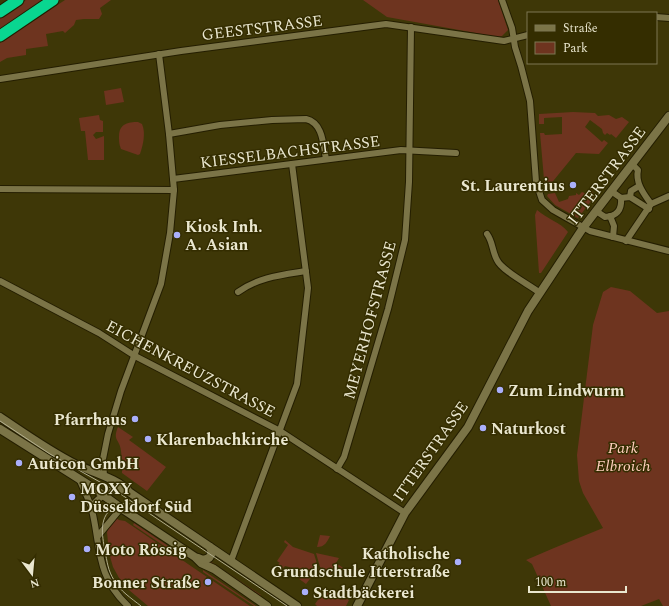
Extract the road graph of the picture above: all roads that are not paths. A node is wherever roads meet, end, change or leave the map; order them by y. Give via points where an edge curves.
1 (18, 0) edge
2 (54, 0) edge
3 (502, 0) edge
4 (0, 12) edge
5 (657, 17) edge
6 (669, 18) edge
7 (411, 27) junction
8 (527, 35) edge
9 (0, 36) edge
10 (514, 38) junction
11 (159, 54) junction
12 (0, 79) edge
13 (669, 116) edge
14 (170, 134) junction
15 (409, 151) junction
16 (456, 153) dead end
17 (326, 159) junction
18 (292, 164) junction
19 (632, 164) junction
20 (174, 179) junction
21 (639, 186) junction
22 (0, 189) edge
23 (174, 190) junction
24 (611, 191) junction
25 (669, 196) edge
26 (630, 197) junction
27 (621, 198) junction
28 (650, 207) junction
29 (596, 211) junction
30 (610, 216) junction
31 (583, 228) junction
32 (487, 234) dead end
33 (613, 237) junction
34 (626, 241) junction
35 (669, 251) edge
36 (306, 271) junction
37 (0, 281) edge
38 (238, 292) dead end
39 (540, 293) junction
40 (135, 356) junction
41 (0, 417) edge
42 (0, 429) edge
43 (280, 431) junction
44 (337, 469) junction
45 (104, 476) junction
46 (79, 478) junction
47 (129, 492) junction
48 (104, 496) junction
49 (121, 508) junction
50 (92, 509) junction
51 (404, 513) junction
52 (98, 536) junction
53 (210, 546) junction
54 (195, 557) junction
55 (231, 561) junction
56 (128, 606) edge
57 (267, 606) edge
58 (297, 606) edge
59 (357, 606) edge

1 - 4 highway
2 - 9 highway
3 - 10 street
5 - 6 street
7 - 10 street, GEESTSTRASSE via 504,41
7 - 11 street, GEESTSTRASSE via 386,24
7 - 15 street, MEYERHOFSTRASSE
8 - 10 street, GEESTSTRASSE
10 - 31 street via 530,101 537,189 547,205
11 - 12 street, GEESTSTRASSE
11 - 14 street
13 - 19 main road, ITTERSTRASSE
14 - 17 street via 220,125 306,119 317,126
14 - 20 street
15 - 16 street
15 - 17 street, KIESSELBACHSTRASSE
15 - 44 street, MEYERHOFSTRASSE via 409,182 401,260 346,450
17 - 18 street, KIESSELBACHSTRASSE
18 - 20 street, KIESSELBACHSTRASSE
18 - 36 street
19 - 21 street via 638,170
19 - 24 main road, ITTERSTRASSE
20 - 23 street
21 - 26 street via 631,191
21 - 28 street
22 - 23 street
23 - 40 street via 164,274
24 - 27 street
24 - 29 main road, ITTERSTRASSE
25 - 28 street
26 - 27 street
26 - 28 street
27 - 30 street via 619,211
28 - 34 street
29 - 30 street via 602,216
29 - 31 main road, ITTERSTRASSE
30 - 33 street via 614,226
31 - 33 street
31 - 39 main road, ITTERSTRASSE
32 - 39 street via 497,262
33 - 34 street
34 - 35 street
36 - 38 street via 262,279
36 - 43 street via 308,297 297,384
37 - 40 street, EICHENKREUZSTRASSE via 99,333
39 - 51 main road, ITTERSTRASSE via 516,332 468,427
40 - 43 street, EICHENKREUZSTRASSE
40 - 45 street via 108,434 103,459
41 - 45 main road via 76,464
42 - 46 main road
43 - 44 street, EICHENKREUZSTRASSE
43 - 55 street
44 - 51 street, EICHENKREUZSTRASSE
45 - 47 main road
46 - 48 main road
46 - 50 street
47 - 48 street via 118,490
47 - 53 main road
48 - 49 main road
48 - 50 street via 95,501
49 - 52 street
49 - 54 main road
50 - 52 street
51 - 59 main road, ITTERSTRASSE
52 - 56 street via 106,578 116,594
53 - 54 main road via 212,553 209,558 203,560
53 - 55 main road
54 - 57 main road
55 - 58 main road

